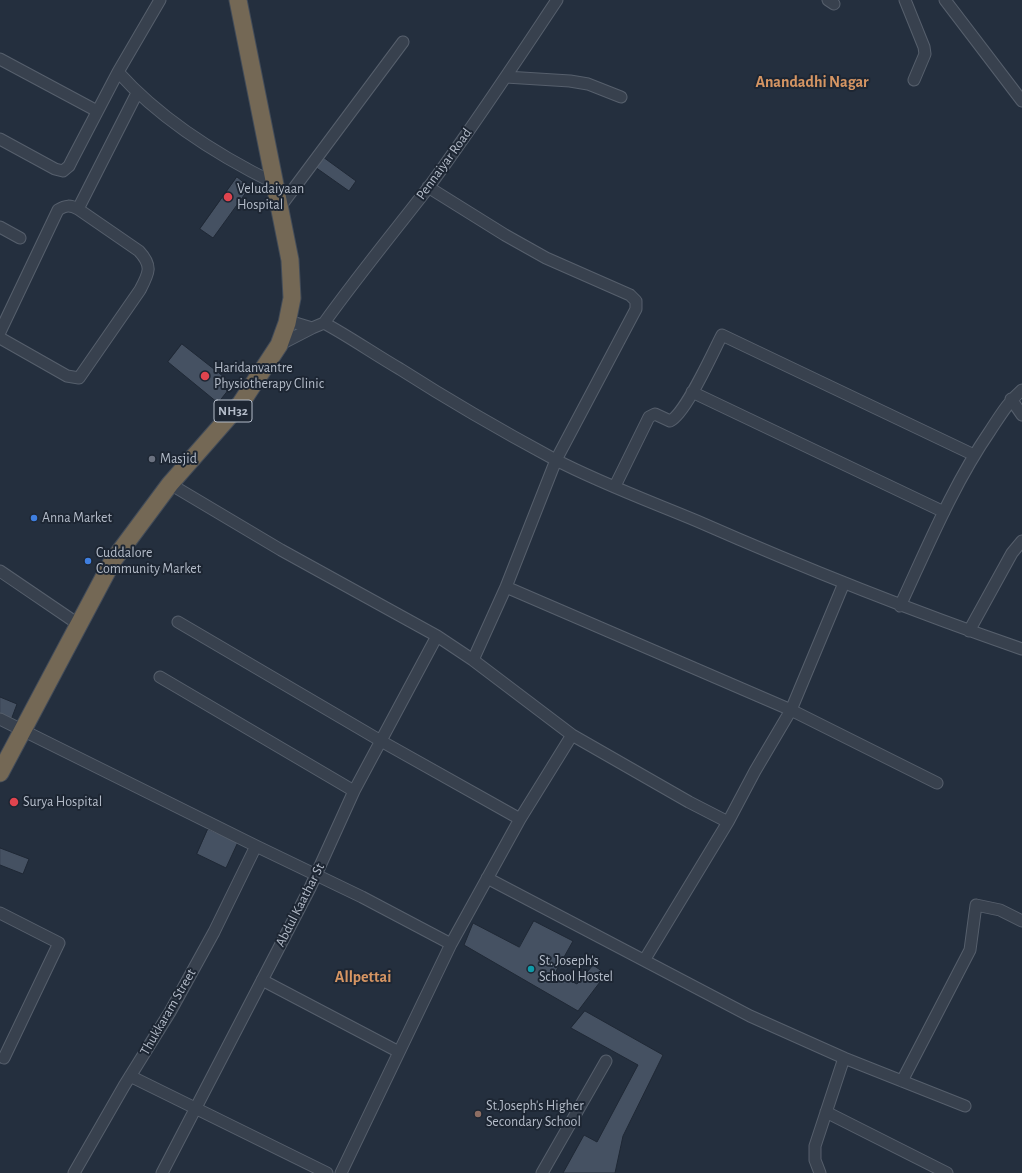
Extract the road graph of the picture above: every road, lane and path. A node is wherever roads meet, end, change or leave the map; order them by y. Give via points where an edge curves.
1 (160, 0) edge
2 (238, 0) edge
3 (557, 0) edge
4 (905, 0) edge
5 (945, 0) edge
6 (403, 42) dead end
7 (0, 59) edge
8 (118, 72) junction
9 (506, 77) junction
10 (914, 80) dead end
11 (137, 93) junction
12 (621, 97) dead end
13 (1022, 101) edge
14 (97, 111) junction
15 (0, 140) edge
16 (276, 184) junction
17 (428, 187) junction
18 (280, 207) junction
19 (78, 209) junction
20 (0, 227) edge
21 (20, 238) dead end
22 (288, 319) junction
23 (324, 323) junction
24 (312, 328) junction
25 (0, 332) edge
26 (0, 338) edge
27 (279, 345) junction
28 (1022, 390) edge
29 (692, 392) junction
30 (1011, 399) junction
31 (1022, 415) edge
32 (974, 455) junction
33 (556, 460) junction
34 (170, 484) junction
35 (615, 486) junction
36 (944, 512) junction
37 (1022, 541) edge
38 (0, 572) edge
39 (844, 583) junction
40 (506, 586) junction
41 (900, 606) junction
42 (178, 622) dead end
43 (78, 624) junction
44 (969, 631) junction
45 (437, 636) junction
46 (1022, 649) edge
47 (473, 660) junction
48 (160, 677) dead end
49 (791, 710) junction
50 (0, 719) edge
51 (23, 731) junction
52 (572, 735) junction
53 (381, 742) junction
54 (0, 773) edge
55 (937, 783) dead end
56 (354, 791) junction
57 (520, 819) junction
58 (728, 822) junction
59 (256, 846) junction
60 (316, 874) junction
61 (487, 878) junction
62 (0, 913) edge
63 (1022, 921) edge
64 (451, 944) junction
65 (645, 959) junction
66 (262, 980) junction
67 (399, 1052) junction
68 (4, 1058) dead end
69 (844, 1058) junction
70 (606, 1061) dead end
71 (130, 1076) junction
72 (902, 1081) junction
73 (965, 1106) dead end
74 (195, 1107) junction
75 (826, 1112) junction
76 (74, 1173) edge
77 (162, 1173) edge
78 (327, 1173) edge
79 (341, 1173) edge
80 (542, 1173) edge
81 (820, 1173) edge
82 (947, 1173) edge

1 - 8 street
2 - 16 highway, NH32
3 - 9 street, Pennaiyar Road
4 - 10 street via 925,54
5 - 13 street
6 - 18 street
7 - 14 street
8 - 11 street
8 - 14 street
9 - 12 street via 588,84
9 - 17 street, Pennaiyar Road
11 - 16 street via 238,166
11 - 19 street
14 - 15 street via 69,166 63,171
16 - 18 highway, NH32
17 - 23 street, Pennaiyar Road
17 - 33 street via 505,236 546,258 630,295 636,301 636,309
18 - 22 highway, NH32 via 290,260 292,298
19 - 25 street via 64,206 58,210
19 - 26 street via 147,259 147,278 140,290 79,378 67,376
20 - 21 street
22 - 24 street
22 - 27 highway, NH32
23 - 24 street
23 - 33 street via 486,421
24 - 27 street
27 - 34 highway, NH32 via 241,403
28 - 30 street
29 - 32 street via 722,335
29 - 35 street via 676,418 670,421 655,414 649,417
29 - 36 street
30 - 31 street
30 - 32 street
32 - 36 street
33 - 35 street
33 - 40 street
34 - 43 highway, NH32 via 112,562
34 - 45 street via 281,550
35 - 39 street
36 - 41 street
37 - 44 street via 1012,553
38 - 43 street
39 - 41 street
39 - 49 street
40 - 47 street
40 - 49 street
41 - 44 street
42 - 53 street
43 - 51 highway, NH32
44 - 46 street
45 - 47 street
45 - 53 street, Abdul Kaathar St
47 - 52 street
48 - 56 street
49 - 55 street
49 - 58 street
50 - 51 street
51 - 54 highway, NH32
51 - 59 street
52 - 57 street
52 - 58 street
53 - 56 street, Abdul Kaathar St
53 - 57 street
56 - 60 street, Abdul Kaathar St
57 - 61 street
58 - 65 street
59 - 60 street
59 - 71 street, Thukkaram Street via 214,932 170,1012
60 - 64 street
60 - 66 street, Abdul Kaathar St
61 - 64 street
61 - 65 street
62 - 68 street via 59,943
63 - 72 street via 1000,910 976,905 970,950
64 - 67 street
65 - 69 street via 750,1016
66 - 67 street
66 - 74 street, Abdul Kaathar St
67 - 79 street
69 - 72 street
69 - 75 street
70 - 80 street
71 - 74 street
71 - 76 street, Thukkaram Street
72 - 73 street
74 - 77 street, Abdul Kaathar St
74 - 78 street
75 - 81 street via 816,1146 815,1160
75 - 82 street

